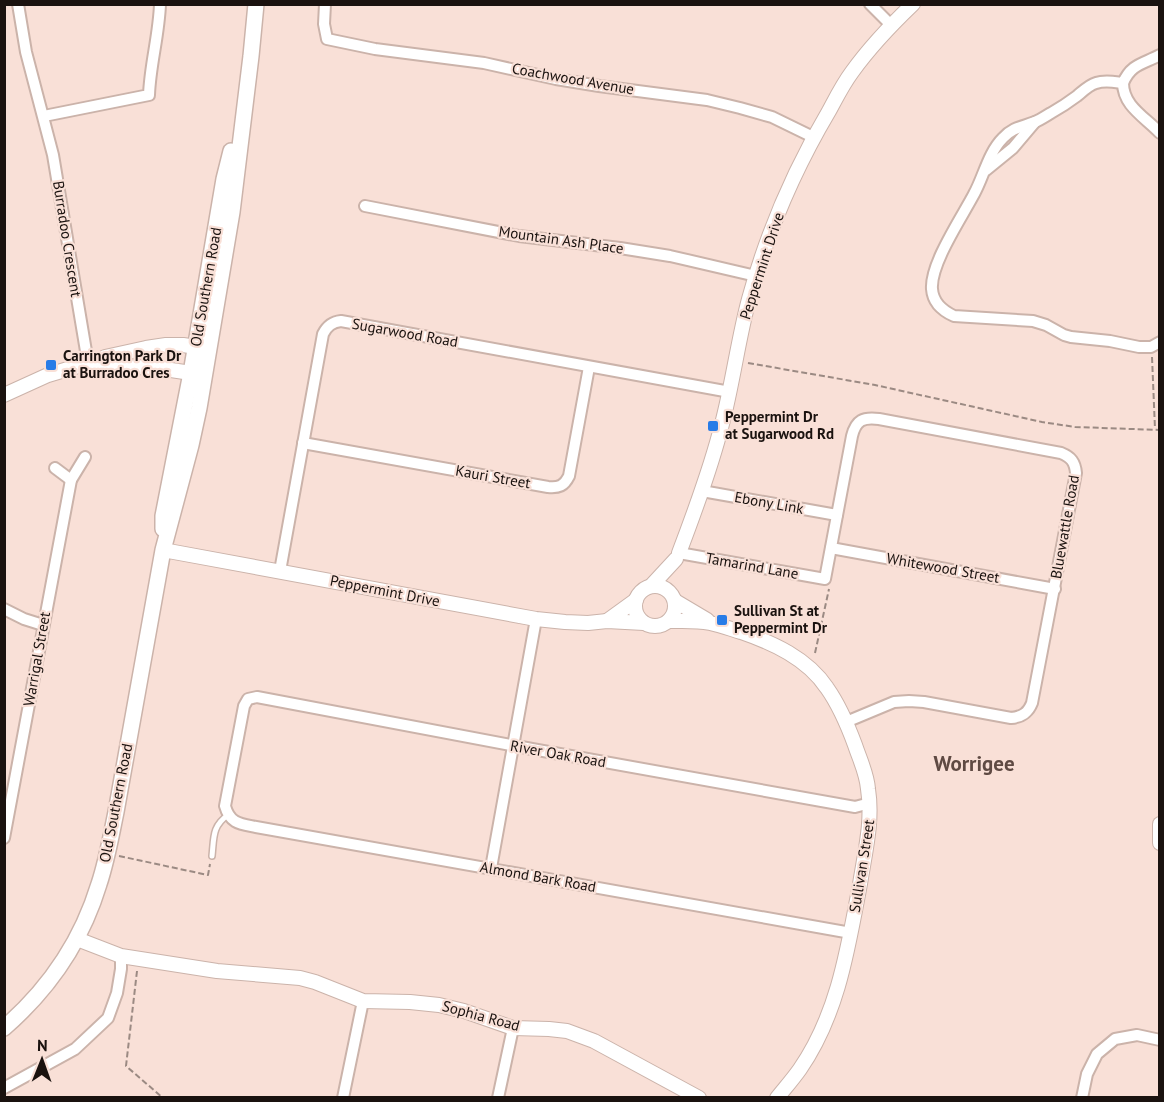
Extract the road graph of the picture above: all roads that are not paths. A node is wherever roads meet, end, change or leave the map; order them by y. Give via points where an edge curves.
1 (18, 4) edge
2 (160, 4) edge
3 (256, 4) edge
4 (325, 4) edge
5 (870, 4) edge
6 (913, 4) edge
7 (891, 25) junction
8 (1160, 55) edge
9 (1123, 83) junction
10 (44, 116) junction
11 (1035, 122) junction
12 (1160, 133) edge
13 (1003, 137) junction
14 (813, 138) junction
15 (1013, 148) junction
16 (986, 170) junction
17 (365, 206) dead end
18 (756, 276) junction
19 (1155, 345) edge
20 (202, 352) junction
21 (92, 363) junction
22 (589, 367) junction
23 (191, 373) junction
24 (730, 392) junction
25 (4, 395) edge
26 (303, 443) junction
27 (85, 457) dead end
28 (55, 468) dead end
29 (71, 480) junction
30 (702, 491) junction
31 (837, 515) junction
32 (831, 548) junction
33 (163, 550) junction
34 (677, 556) junction
35 (280, 571) junction
36 (825, 579) joint
37 (651, 586) junction
38 (1054, 589) junction
39 (674, 598) junction
40 (636, 600) junction
41 (4, 609) edge
42 (536, 619) junction
43 (607, 621) junction
44 (669, 621) junction
45 (645, 623) junction
46 (711, 623) junction
47 (44, 625) junction
48 (846, 722) junction
49 (514, 746) junction
50 (870, 803) junction
51 (228, 815) junction
52 (1160, 824) edge
53 (4, 838) edge
54 (1160, 843) edge
55 (212, 856) road end
56 (491, 868) junction
57 (851, 933) junction
58 (77, 939) junction
59 (121, 956) junction
60 (363, 1001) junction
61 (4, 1028) edge
62 (513, 1028) junction
63 (1160, 1040) edge
64 (4, 1088) edge
65 (343, 1098) edge
66 (498, 1098) edge
67 (699, 1098) edge
68 (777, 1098) edge
69 (1082, 1098) edge

1 - 10 street, Burradoo Crescent via 26,52
2 - 10 street via 149,95
3 - 20 main road, Old Southern Road via 232,212
4 - 14 street, Coachwood Avenue via 327,39 484,63 556,79 707,100 772,117
5 - 7 street
6 - 7 street, Peppermint Drive
7 - 14 street, Peppermint Drive via 851,73
8 - 9 street via 1135,66
9 - 11 street via 1092,84
9 - 12 street via 1126,100
10 - 21 street, Burradoo Crescent
11 - 13 street via 1018,126
11 - 15 street
13 - 15 lane
13 - 16 street
14 - 18 street, Peppermint Drive via 790,183
15 - 16 street
16 - 19 street via 935,273 932,290 939,306 954,316 1033,321 1071,337 1139,347
17 - 18 street, Mountain Ash Place via 519,236 650,253
18 - 24 street, Peppermint Drive
20 - 21 street via 166,345
20 - 23 main road, Old Southern Road
20 - 33 main road, Old Southern Road via 191,445
21 - 23 street via 106,368 151,367
21 - 25 street via 48,375
22 - 24 street, Sugarwood Road
22 - 26 street, Kauri Street via 569,476 561,486 548,487
22 - 26 street, Sugarwood Road via 335,322 323,334
23 - 33 main road, Old Southern Road via 163,516
24 - 30 street, Peppermint Drive
26 - 35 street, Sugarwood Road
27 - 29 street, Warrigal Street
28 - 29 street
29 - 47 street, Warrigal Street
30 - 31 street, Ebony Link
30 - 34 street, Peppermint Drive
31 - 32 street, Bluewattle Road
31 - 38 street, Bluewattle Road via 854,427 865,419 1060,453 1072,459 1076,473
32 - 36 street, Bluewattle Road
32 - 38 street, Whitewood Street
33 - 35 street, Peppermint Drive
33 - 58 main road, Old Southern Road via 107,854 92,906
34 - 36 street, Tamarind Lane
34 - 37 street, Peppermint Drive
34 - 39 street, Peppermint Drive
35 - 42 street, Peppermint Drive
37 - 39 street via 663,587
37 - 40 street via 641,591
38 - 48 street, Bluewattle Road via 1032,703 1025,714 1011,718 909,701 894,702
39 - 44 street via 675,612
39 - 46 street, Sullivan Street
40 - 43 street
40 - 45 street via 636,613
41 - 47 street
42 - 43 street, Peppermint Drive
42 - 49 street
43 - 45 street, Peppermint Drive
44 - 45 street via 657,626
44 - 46 street, Sullivan Street
46 - 48 street, Sullivan Street via 761,639 796,658 827,687
47 - 53 street, Warrigal Street
48 - 50 street, Sullivan Street via 866,774
49 - 50 street, River Oak Road via 855,807
49 - 51 street, River Oak Road via 257,697 248,699 225,806
49 - 56 street
50 - 57 street, Sullivan Street
51 - 55 lane via 216,828
51 - 56 street, Almond Bark Road via 237,823 256,827
52 - 54 street
56 - 57 street, Almond Bark Road
57 - 68 street, Sullivan Street via 829,1015 800,1069
58 - 59 street, Sophia Road
58 - 61 main road, Old Southern Road via 31,1003
59 - 60 street, Sophia Road via 217,971 307,979
59 - 64 street via 117,993 108,1018 75,1049
60 - 62 street, Sophia Road via 439,1005
60 - 65 street
62 - 66 street
62 - 67 street, Sophia Road via 558,1029 585,1037
63 - 69 street via 1137,1035 1115,1040 1097,1054 1087,1074

